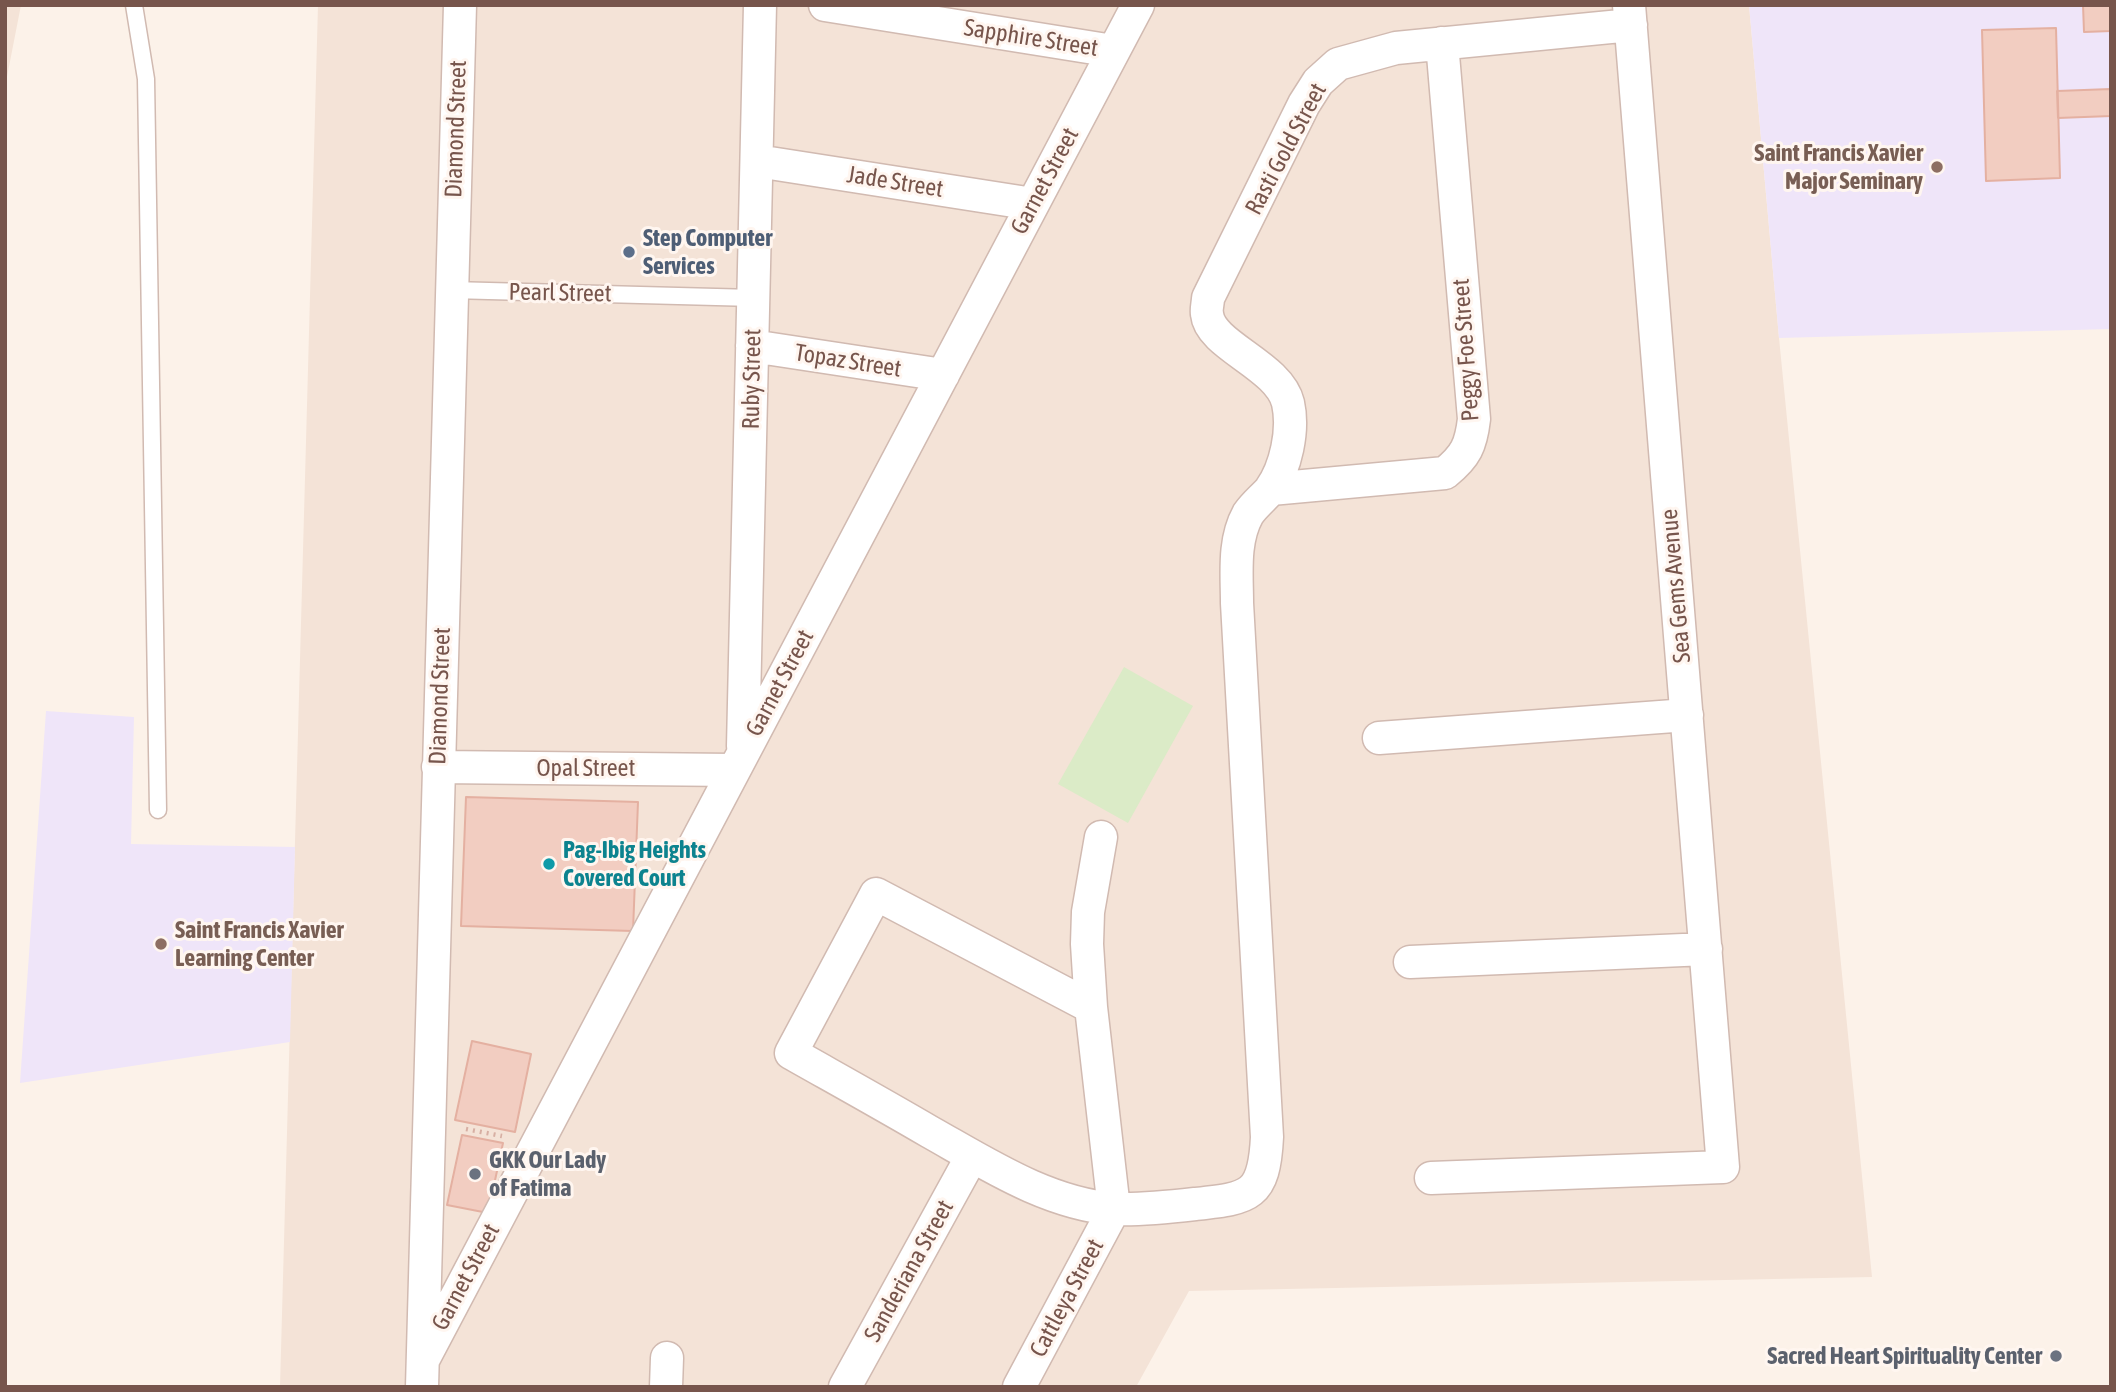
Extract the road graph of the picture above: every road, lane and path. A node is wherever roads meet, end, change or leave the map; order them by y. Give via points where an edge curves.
1 (134, 5) edge
2 (460, 5) edge
3 (760, 5) edge
4 (825, 5) edge
5 (1138, 5) edge
6 (1630, 15) edge
7 (1442, 43) junction
8 (1113, 51) junction
9 (757, 161) junction
10 (1033, 204) junction
11 (451, 290) junction
12 (754, 298) junction
13 (752, 346) junction
14 (943, 375) junction
15 (1271, 489) junction
16 (1687, 715) junction
17 (1379, 738) dead end
18 (738, 762) junction
19 (438, 767) junction
20 (158, 810) dead end
21 (1101, 837) dead end
22 (1706, 949) junction
23 (1410, 962) dead end
24 (1091, 1007) junction
25 (429, 1121) junction
26 (537, 1143) junction
27 (972, 1156) junction
28 (1431, 1178) dead end
29 (1114, 1209) junction
30 (422, 1373) edge
31 (845, 1387) edge
32 (1019, 1387) edge

1 - 20 lane via 146,79
2 - 11 street, Diamond Street
3 - 9 street, Ruby Street
4 - 8 street, Sapphire Street
5 - 8 street, Garnet Street
6 - 7 street, Rasti Gold Street
6 - 16 street, Sea Gems Avenue
7 - 15 street, Rasti Gold Street via 1361,56 1338,64 1318,82 1208,298 1207,316 1218,335 1273,377 1288,401 1289,436
7 - 15 street, Peggy Foe Street via 1474,419 1472,439 1461,460 1445,473
8 - 10 street, Garnet Street
9 - 10 street, Jade Street
9 - 12 street, Ruby Street
10 - 14 street, Garnet Street
11 - 12 lane, Pearl Street
11 - 19 street, Diamond Street
12 - 13 street, Ruby Street
13 - 14 street, Topaz Street
13 - 18 street, Ruby Street
14 - 18 street, Garnet Street
15 - 29 street, Rasti Gold Street via 1249,513 1239,540 1237,564 1265,1166 1258,1185 1243,1197
16 - 17 street
16 - 22 street, Sea Gems Avenue
18 - 19 street, Opal Street
18 - 26 street, Garnet Street
19 - 25 street, Diamond Street
21 - 24 street via 1088,912
22 - 23 street
22 - 28 street, Sea Gems Avenue via 1723,1167
24 - 27 street, Rasti Gold Street via 876,894 791,1053
24 - 29 street
25 - 26 path
25 - 30 street, Diamond Street
26 - 30 street, Garnet Street
27 - 29 street, Rasti Gold Street via 1070,1200
27 - 31 street, Sanderiana Street
29 - 32 street, Cattleya Street

